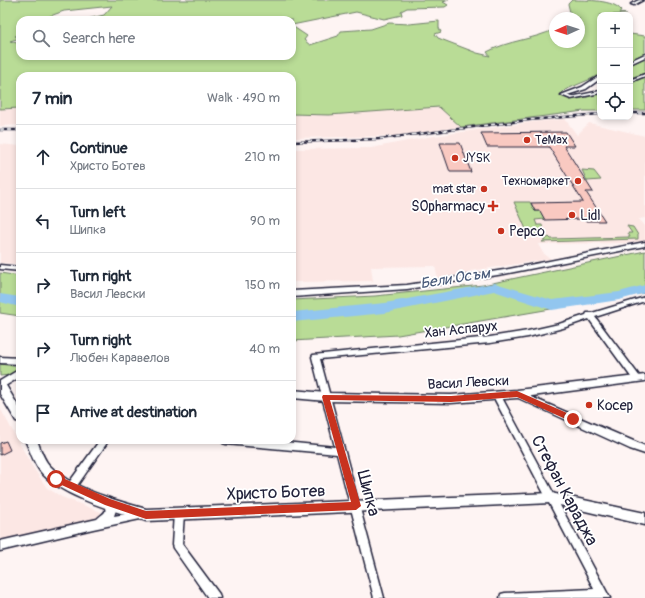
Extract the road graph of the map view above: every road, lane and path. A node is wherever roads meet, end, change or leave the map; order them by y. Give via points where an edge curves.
1 (641, 0) edge
2 (633, 4) dead end
3 (645, 55) edge
4 (633, 61) edge
5 (645, 75) edge
6 (597, 79) edge
7 (633, 80) edge
8 (597, 93) edge
9 (645, 244) edge
10 (0, 266) edge
11 (16, 268) edge
12 (296, 294) edge
13 (645, 299) edge
14 (590, 315) junction
15 (0, 360) edge
16 (16, 361) edge
17 (16, 375) edge
18 (641, 379) edge
19 (0, 386) edge
20 (296, 394) edge
21 (517, 394) junction
22 (497, 396) junction
23 (326, 397) junction
24 (16, 412) edge
25 (33, 444) edge
26 (102, 444) edge
27 (268, 444) edge
28 (645, 450) edge
29 (341, 451) junction
30 (71, 487) junction
31 (552, 498) junction
32 (108, 502) junction
33 (356, 506) junction
34 (179, 513) junction
35 (146, 515) junction
36 (645, 519) edge
37 (93, 524) junction
38 (0, 546) edge
39 (604, 596) edge
40 (215, 598) edge
41 (379, 598) edge
42 (505, 598) edge

1 - 2 street
3 - 4 street
5 - 7 street
6 - 8 street via 584,88 563,95 571,98
9 - 12 street via 407,287
10 - 11 street
13 - 14 street, Хан Аспарух
14 - 18 street
14 - 23 street, Хан Аспарух via 528,334 316,357
15 - 16 street
17 - 19 street
18 - 21 street, Васил Левски
19 - 24 main road
20 - 23 street, Васил Левски
21 - 22 street, Васил Левски
21 - 28 street
22 - 23 street, Васил Левски via 451,399
22 - 31 street, Стефан Караджа
23 - 29 street, Шипка
25 - 30 main road, Христо Ботев via 44,466 56,479
26 - 30 street
27 - 29 street
29 - 33 street, Шипка
30 - 32 main road, Христо Ботев
31 - 33 main road, Христо Ботев
31 - 36 main road, Христо Ботев
31 - 39 street, Стефан Караджа
32 - 35 main road, Христо Ботев
32 - 37 street via 111,510 109,516
33 - 34 main road, Христо Ботев
33 - 41 street, Шипка
34 - 35 main road, Христо Ботев
34 - 40 street via 177,545
35 - 37 street
37 - 38 street
39 - 42 street

